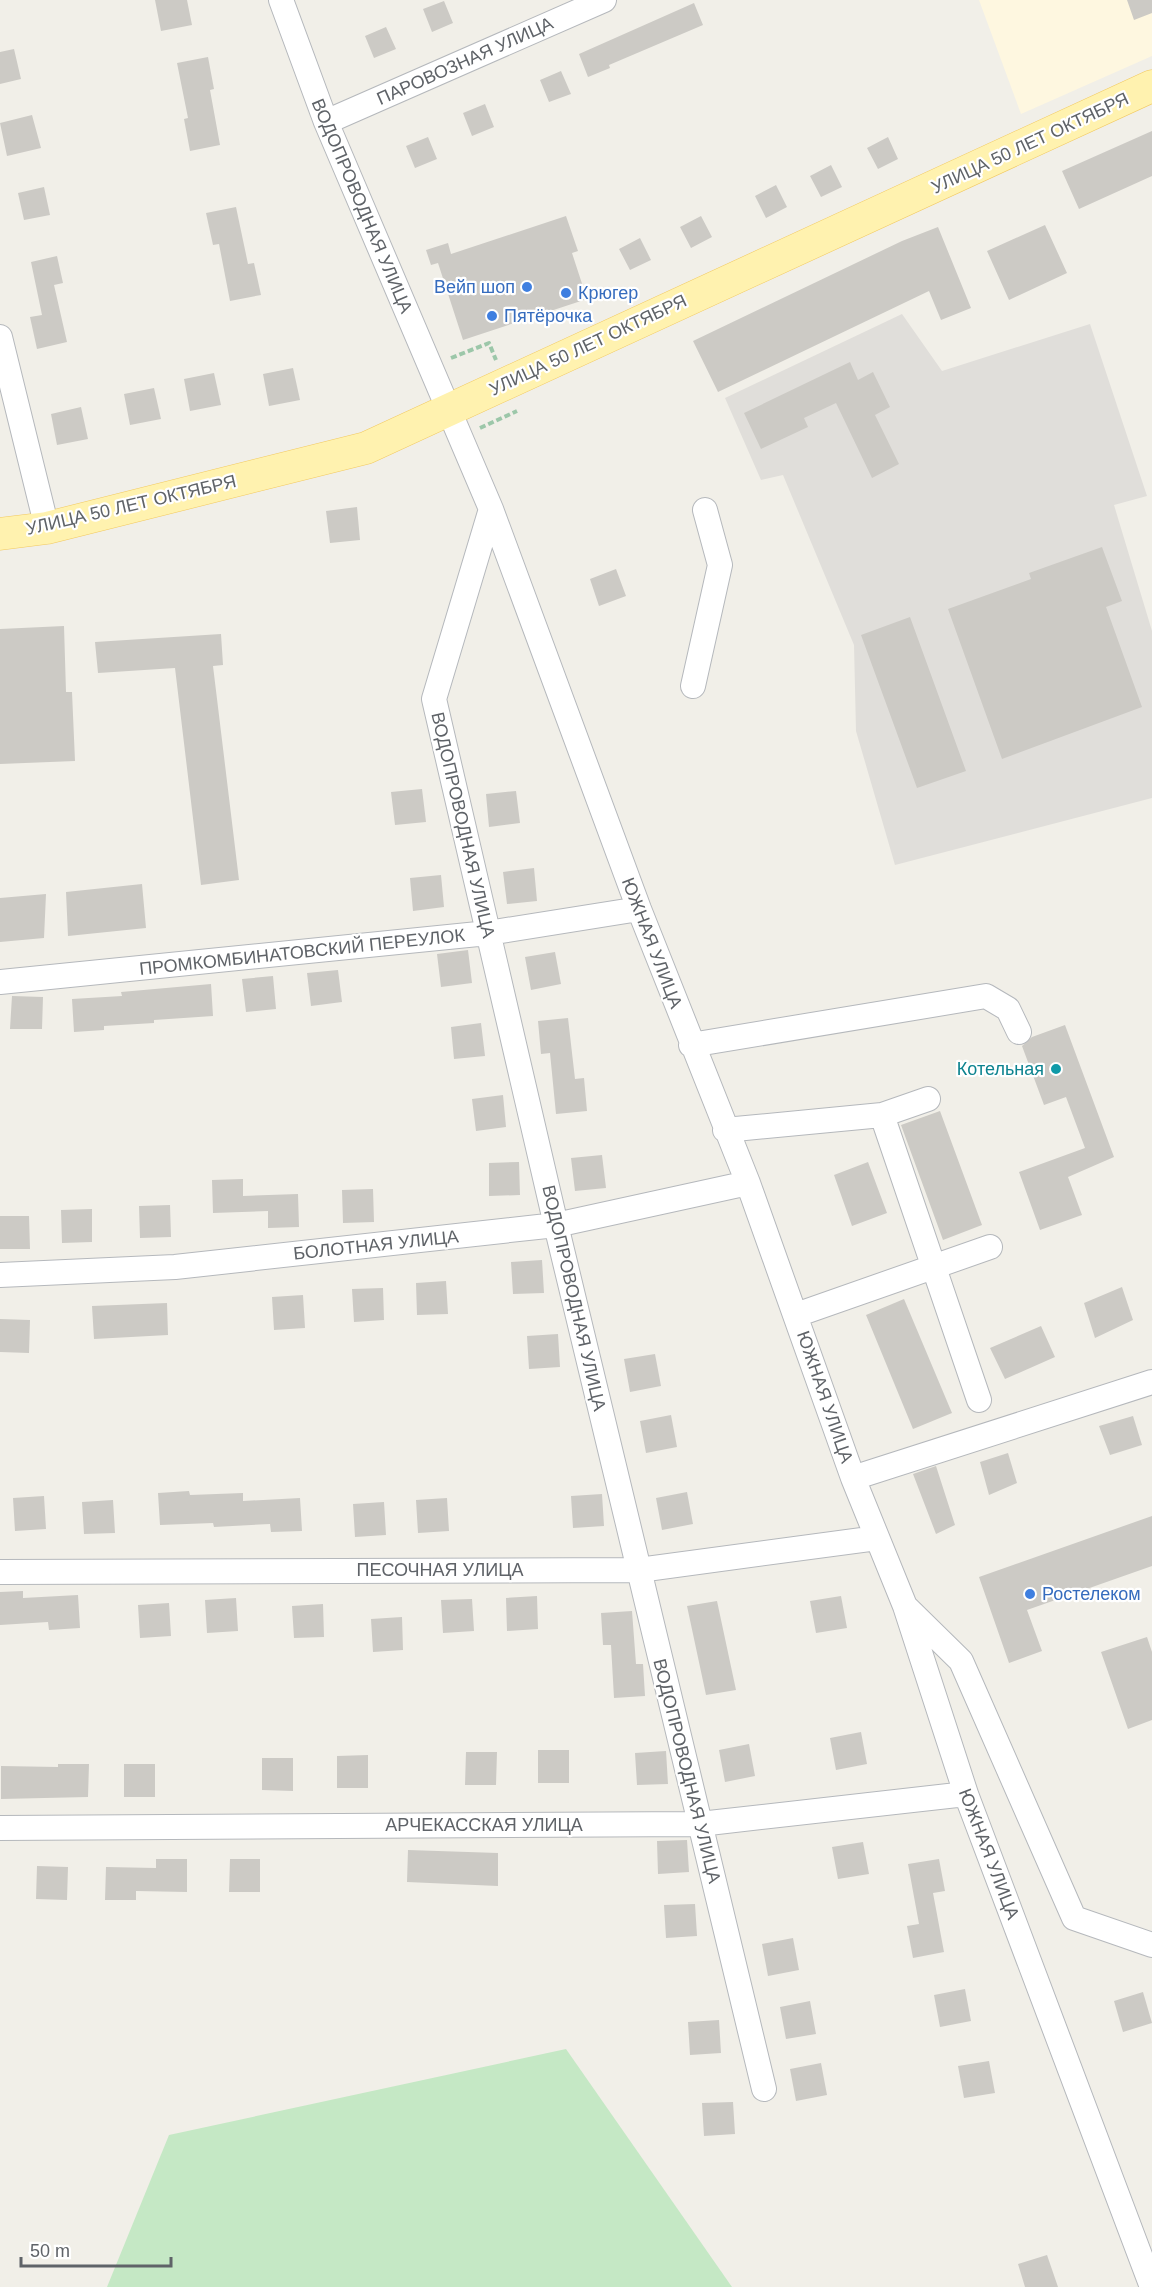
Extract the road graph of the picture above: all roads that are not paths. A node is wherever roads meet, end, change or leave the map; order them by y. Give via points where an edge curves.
1 (281, 0) edge
2 (604, 0) edge
3 (1152, 86) edge
4 (326, 122) junction
5 (0, 337) edge
6 (448, 409) junction
7 (491, 509) junction
8 (705, 510) dead end
9 (47, 528) junction
10 (0, 534) edge
11 (693, 686) dead end
12 (639, 909) junction
13 (488, 933) junction
14 (0, 982) edge
15 (1019, 1032) dead end
16 (691, 1045) junction
17 (928, 1099) dead end
18 (882, 1115) junction
19 (725, 1130) junction
20 (748, 1183) junction
21 (556, 1225) junction
22 (990, 1248) dead end
23 (933, 1266) junction
24 (0, 1275) edge
25 (796, 1315) junction
26 (1152, 1382) edge
27 (979, 1400) dead end
28 (853, 1479) junction
29 (877, 1538) junction
30 (639, 1570) junction
31 (0, 1572) edge
32 (905, 1606) junction
33 (966, 1794) junction
34 (700, 1824) junction
35 (0, 1828) edge
36 (1152, 1945) edge
37 (764, 2089) dead end
38 (1152, 2287) edge

1 - 4 street, ВОДОПРОВОДНАЯ УЛИЦА
2 - 4 street, ПАРОВОЗНАЯ УЛИЦА
3 - 6 main road, УЛИЦА 50 ЛЕТ ОКТЯБРЯ
4 - 6 street, ВОДОПРОВОДНАЯ УЛИЦА
5 - 9 street
6 - 7 street, ВОДОПРОВОДНАЯ УЛИЦА
6 - 9 main road, УЛИЦА 50 ЛЕТ ОКТЯБРЯ via 366,448
7 - 12 street, ЮЖНАЯ УЛИЦА
7 - 13 street, ВОДОПРОВОДНАЯ УЛИЦА via 434,699
8 - 11 street via 720,565
9 - 10 main road, УЛИЦА 50 ЛЕТ ОКТЯБРЯ
12 - 13 street, ПРОМКОМБИНАТОВСКИЙ ПЕРЕУЛОК
12 - 16 street, ЮЖНАЯ УЛИЦА
13 - 14 street, ПРОМКОМБИНАТОВСКИЙ ПЕРЕУЛОК
13 - 21 street, ВОДОПРОВОДНАЯ УЛИЦА
15 - 16 street via 1008,1009 986,996
16 - 19 street, ЮЖНАЯ УЛИЦА
17 - 18 street
18 - 19 street
18 - 23 street
19 - 20 street, ЮЖНАЯ УЛИЦА
20 - 21 street, БОЛОТНАЯ УЛИЦА
20 - 25 street, ЮЖНАЯ УЛИЦА
21 - 24 street, БОЛОТНАЯ УЛИЦА via 175,1267
21 - 30 street, ВОДОПРОВОДНАЯ УЛИЦА
22 - 23 street
23 - 25 street
23 - 27 street
25 - 28 street, ЮЖНАЯ УЛИЦА
26 - 28 street
28 - 29 street, ЮЖНАЯ УЛИЦА
29 - 30 street, ПЕСОЧНАЯ УЛИЦА
29 - 32 street, ЮЖНАЯ УЛИЦА
30 - 31 street, ПЕСОЧНАЯ УЛИЦА
30 - 34 street, ВОДОПРОВОДНАЯ УЛИЦА
32 - 33 street, ЮЖНАЯ УЛИЦА
32 - 36 street via 961,1661 1074,1918
33 - 34 street, АРЧЕКАССКАЯ УЛИЦА
33 - 38 street, ЮЖНАЯ УЛИЦА
34 - 35 street, АРЧЕКАССКАЯ УЛИЦА
34 - 37 street, ВОДОПРОВОДНАЯ УЛИЦА

